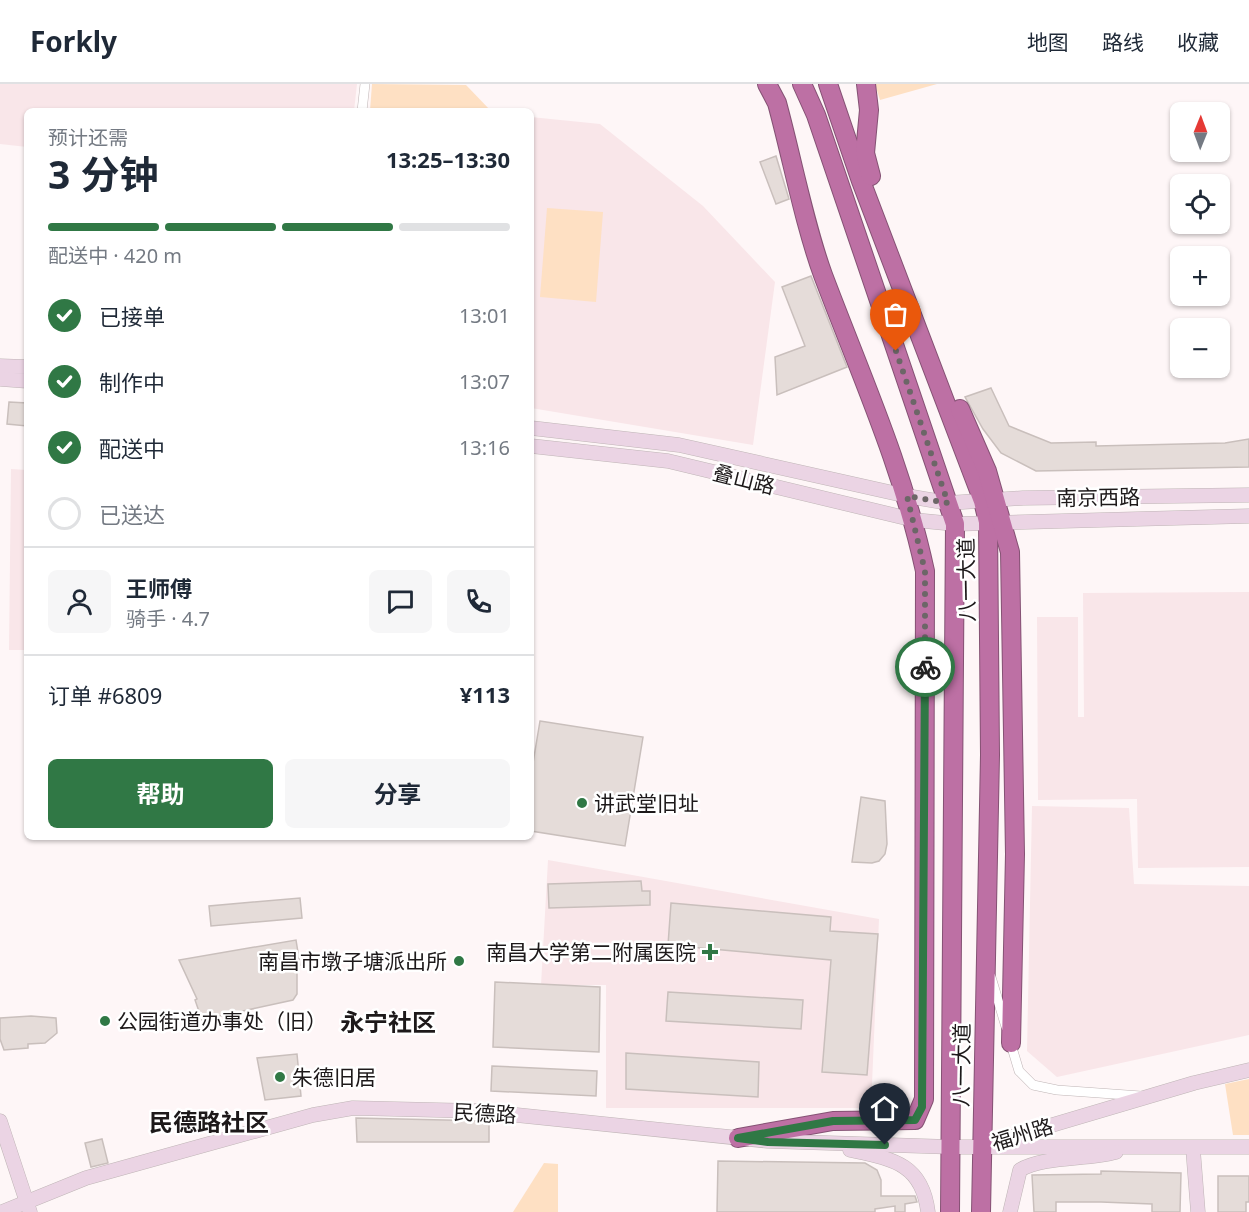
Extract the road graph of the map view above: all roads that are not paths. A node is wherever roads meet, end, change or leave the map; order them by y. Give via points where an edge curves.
1 (365, 84) edge
2 (767, 84) edge
3 (802, 84) edge
4 (828, 84) edge
5 (866, 84) edge
6 (362, 108) edge
7 (0, 366) edge
8 (24, 367) edge
9 (0, 379) edge
10 (24, 381) edge
11 (534, 428) edge
12 (534, 446) edge
13 (1249, 495) edge
14 (907, 496) junction
15 (989, 501) junction
16 (948, 503) junction
17 (1249, 516) edge
18 (914, 520) junction
19 (995, 522) junction
20 (955, 524) junction
21 (985, 956) junction
22 (1011, 1043) junction
23 (1249, 1070) edge
24 (1149, 1096) junction
25 (0, 1121) edge
26 (738, 1138) junction
27 (818, 1143) junction
28 (952, 1146) junction
29 (981, 1146) junction
30 (1249, 1147) edge
31 (1134, 1148) junction
32 (1193, 1149) junction
33 (28, 1207) edge
34 (2, 1212) edge
35 (928, 1212) edge
36 (950, 1212) edge
37 (981, 1212) edge
38 (1010, 1212) edge
39 (1198, 1212) edge

1 - 6 street
2 - 14 highway via 777,103 822,272
3 - 16 highway, 八一大道 via 816,115
4 - 15 highway, 八一大道 via 861,181
5 - 15 highway via 869,110 865,153 877,198 908,291 987,471
7 - 8 main road
9 - 10 main road
11 - 14 main road, 叠山路 via 679,445
12 - 18 main road, 叠山路 via 668,461
13 - 15 main road, 南京西路
14 - 16 main road, 叠山路
14 - 18 highway
15 - 16 main road, 南京西路
15 - 19 highway, 八一大道
16 - 20 highway, 八一大道
17 - 19 main road, 南京西路
18 - 20 main road, 叠山路
18 - 26 highway via 925,571 922,1107 915,1120 833,1121
19 - 20 main road, 南京西路
19 - 21 highway, 八一大道
19 - 22 highway via 1010,552 1015,854
20 - 28 highway, 八一大道
21 - 22 street
21 - 29 highway, 八一大道
22 - 24 street via 1018,1071 1033,1085
23 - 24 main road, 福州路
24 - 29 main road, 福州路
25 - 33 main road
26 - 27 main road, 民德路
26 - 33 main road, 民德路 via 478,1111 353,1108 313,1115 86,1178
27 - 28 main road, 民德路
27 - 35 main road via 905,1166 919,1179
28 - 29 main road, 民德路
28 - 36 highway, 八一大道
29 - 31 main road, 福州路
29 - 37 highway, 八一大道
30 - 32 main road, 福州路
31 - 32 main road, 福州路
31 - 38 main road via 1091,1158 1032,1163 1020,1170
32 - 39 main road
33 - 34 main road, 民德路

